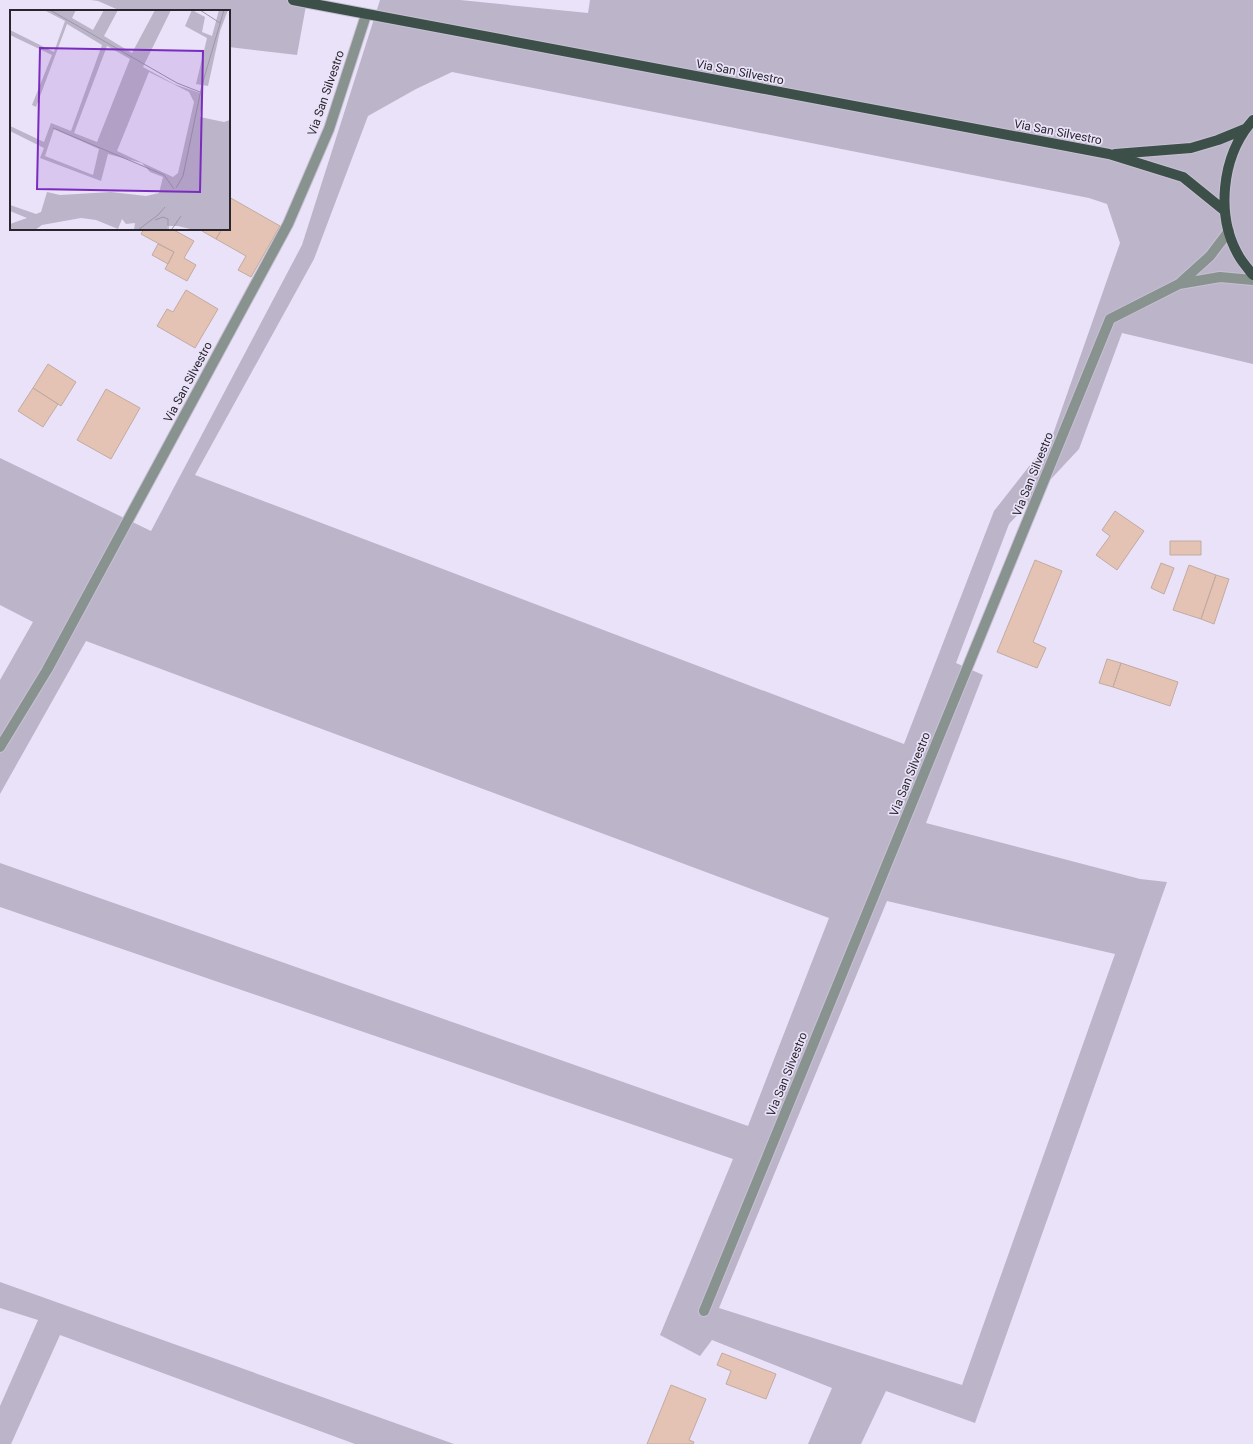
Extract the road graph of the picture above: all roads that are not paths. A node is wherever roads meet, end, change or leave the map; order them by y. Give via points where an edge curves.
1 (293, 0) edge
2 (366, 14) junction
3 (1253, 120) edge
4 (1245, 129) junction
5 (1109, 154) junction
6 (1225, 211) junction
7 (1229, 231) junction
8 (1253, 275) edge
9 (1253, 280) edge
10 (1180, 284) junction
11 (0, 747) edge
12 (704, 1311) dead end

1 - 2 main road, Via San Silvestro
2 - 5 main road, Via San Silvestro
2 - 11 street, Via San Silvestro via 330,129 288,224 51,663
3 - 4 main road
4 - 5 main road, Via San Silvestro via 1191,148
4 - 6 main road via 1232,154 1225,182
5 - 6 main road, Via San Silvestro via 1183,177
6 - 7 main road
7 - 8 main road via 1240,257
7 - 10 street, Via San Silvestro via 1210,256
9 - 10 street, Via San Silvestro via 1220,277
10 - 12 street, Via San Silvestro via 1110,320

